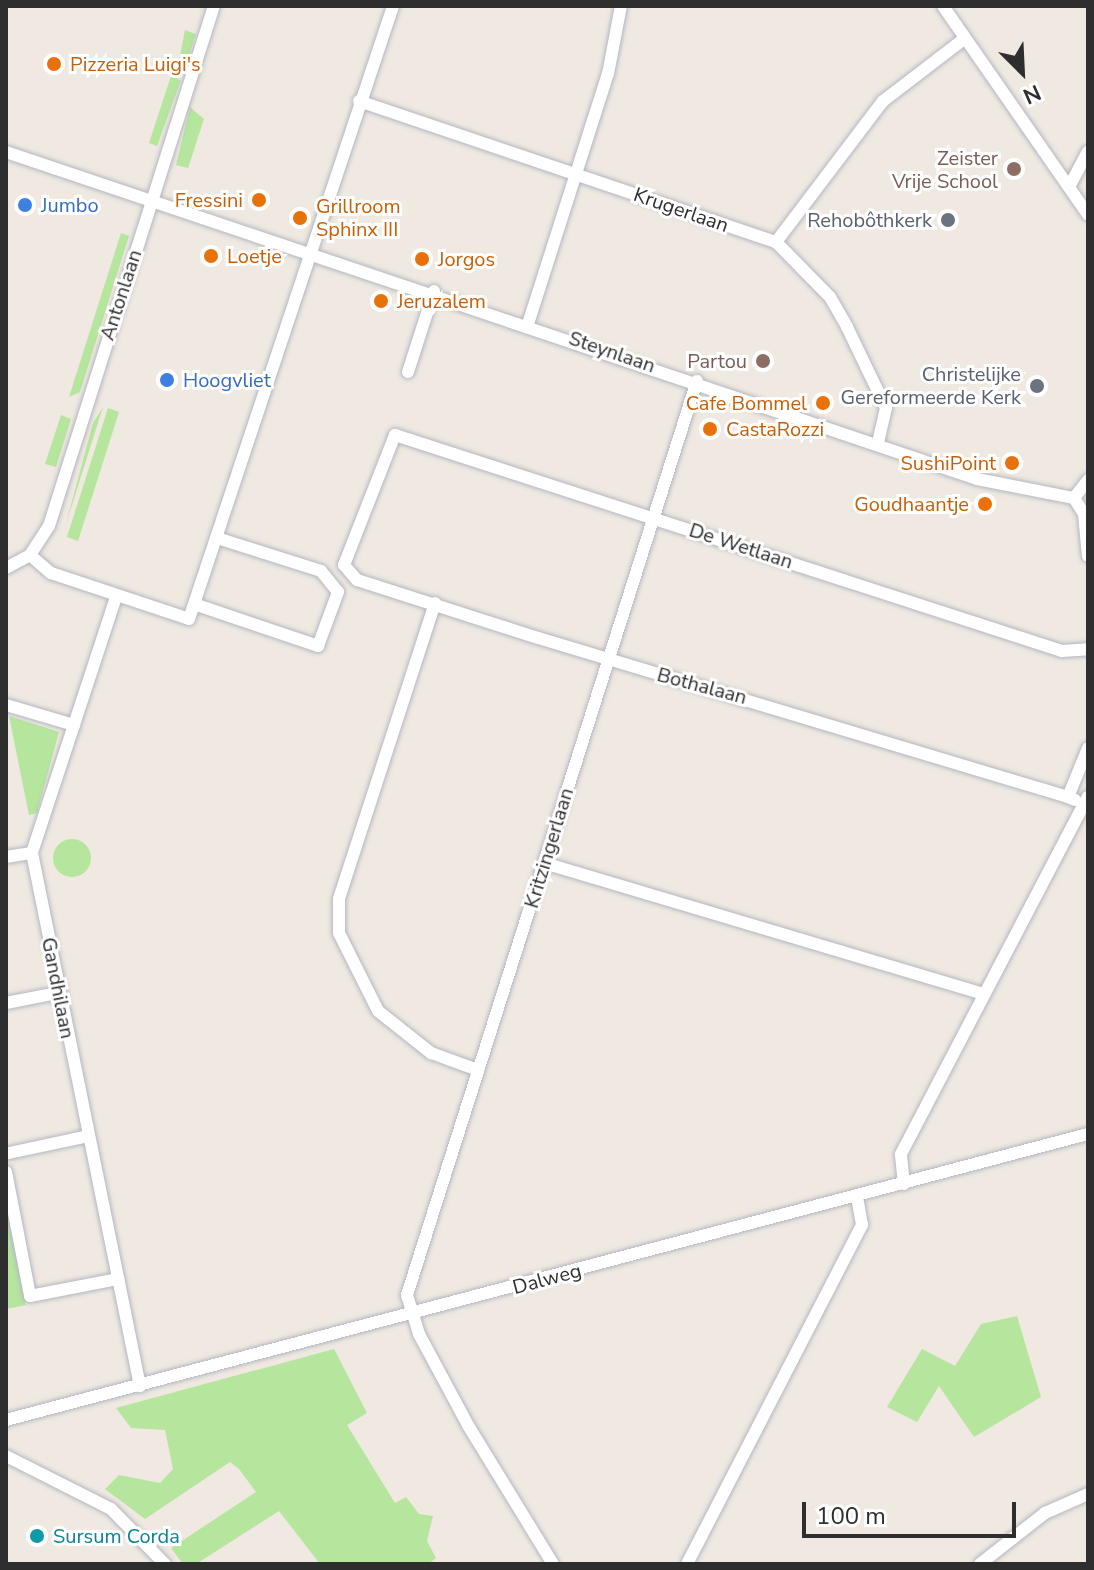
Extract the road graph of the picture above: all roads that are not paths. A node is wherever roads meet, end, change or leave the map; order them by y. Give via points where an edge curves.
1 (214, 6) edge
2 (393, 6) edge
3 (621, 6) edge
4 (943, 6) edge
5 (965, 38) junction
6 (359, 101) junction
7 (6, 152) edge
8 (1088, 152) edge
9 (578, 174) junction
10 (1069, 187) junction
11 (152, 198) junction
12 (1088, 215) edge
13 (776, 242) junction
14 (310, 249) junction
15 (434, 291) junction
16 (528, 324) junction
17 (408, 372) dead end
18 (697, 381) junction
19 (878, 444) junction
20 (1088, 480) edge
21 (1074, 498) junction
22 (655, 518) junction
23 (220, 539) junction
24 (30, 555) junction
25 (1088, 556) edge
26 (344, 565) joint
27 (6, 568) edge
28 (116, 597) junction
29 (435, 603) junction
30 (197, 605) junction
31 (1088, 649) edge
32 (608, 658) junction
33 (6, 705) edge
34 (74, 725) junction
35 (1088, 748) edge
36 (1079, 799) edge
37 (32, 853) junction
38 (6, 857) edge
39 (544, 863) junction
40 (58, 993) junction
41 (983, 994) junction
42 (6, 1003) edge
43 (478, 1070) junction
44 (1088, 1134) edge
45 (89, 1136) junction
46 (6, 1138) edge
47 (7, 1154) edge
48 (6, 1172) edge
49 (904, 1184) junction
50 (857, 1196) junction
51 (118, 1279) junction
52 (412, 1315) junction
53 (140, 1386) junction
54 (6, 1420) edge
55 (6, 1456) edge
56 (1088, 1494) edge
57 (165, 1564) edge
58 (553, 1564) edge
59 (687, 1564) edge
60 (980, 1564) edge

1 - 11 street, Antonlaan
2 - 6 street
3 - 9 street via 608,74
4 - 5 street
5 - 10 street
5 - 13 street via 883,101
6 - 9 street, Krugerlaan
6 - 14 street
7 - 11 street, Steynlaan
8 - 10 street
9 - 13 street, Krugerlaan
9 - 16 street
10 - 12 street
11 - 14 street, Steynlaan
11 - 24 street, Antonlaan via 49,526
13 - 19 street, Krugerlaan via 830,297 847,327 886,408
14 - 15 street, Steynlaan
14 - 23 street
15 - 16 street, Steynlaan
15 - 17 street
16 - 18 street, Steynlaan
18 - 19 street, Steynlaan
18 - 22 street, Kritzingerlaan
19 - 21 street, Steynlaan via 977,479
20 - 21 street
21 - 25 street via 1084,514
22 - 26 street, De Wetlaan via 395,435
22 - 31 street, De Wetlaan via 1062,651
22 - 32 street, Kritzingerlaan
23 - 30 street
23 - 30 street via 321,571 338,592 318,646
24 - 27 street
24 - 28 street via 51,573
26 - 29 street, Bothalaan via 357,580
28 - 30 street via 189,619
28 - 34 street, Gandhilaan
29 - 32 street, Bothalaan
29 - 43 street via 339,899 339,933 378,1011 431,1053
32 - 36 street, Bothalaan
32 - 39 street, Kritzingerlaan
33 - 34 street
34 - 37 street, Gandhilaan
35 - 36 street
36 - 41 street
37 - 38 street
37 - 40 street, Gandhilaan
39 - 41 street
39 - 43 street, Kritzingerlaan
40 - 42 street
40 - 45 street, Gandhilaan
41 - 49 street via 901,1154
43 - 52 street, Kritzingerlaan via 407,1295
44 - 49 street, Dalweg
45 - 47 street
45 - 51 street, Gandhilaan
46 - 47 street
48 - 51 street via 30,1296
49 - 50 street, Dalweg
50 - 52 street, Dalweg
50 - 59 street via 862,1225
51 - 53 street, Gandhilaan
52 - 53 street, Dalweg
52 - 58 street
53 - 54 street, Dalweg
55 - 57 street via 111,1509
56 - 60 street via 1045,1513

